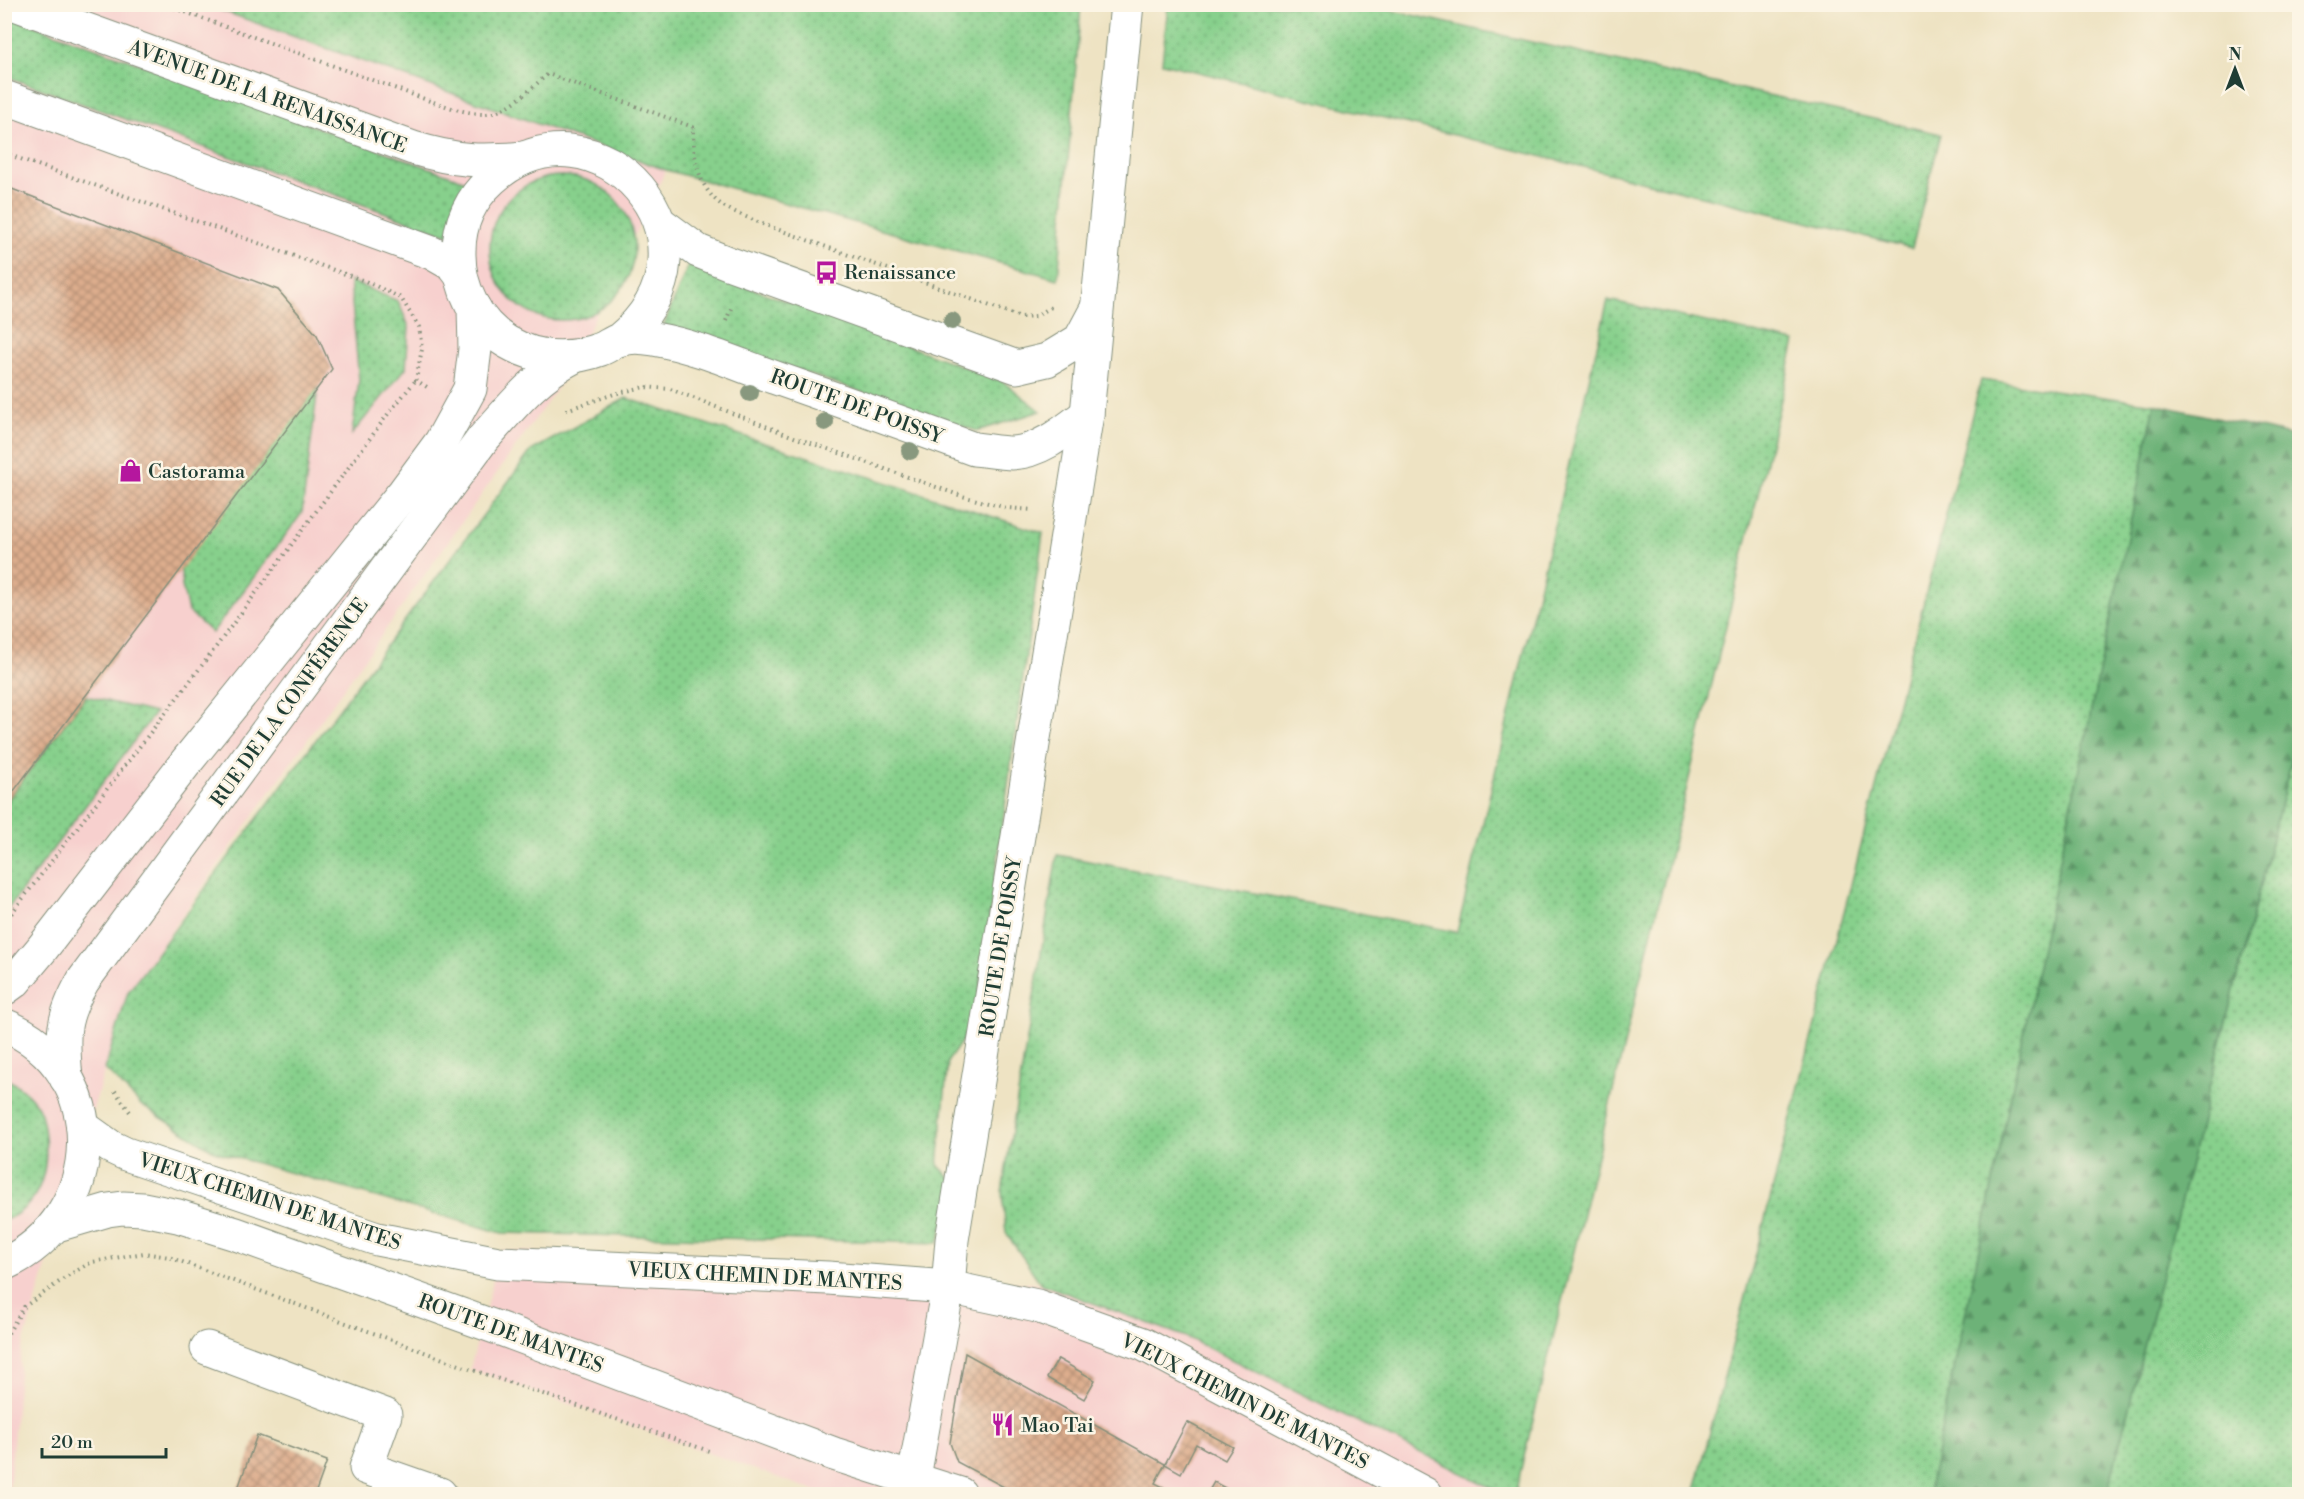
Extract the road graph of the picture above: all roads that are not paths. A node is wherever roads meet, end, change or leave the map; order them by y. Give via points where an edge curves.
1 (15, 4) edge
2 (1127, 4) edge
3 (4, 97) edge
4 (526, 158) junction
5 (660, 223) junction
6 (460, 274) junction
7 (1099, 305) junction
8 (474, 308) junction
9 (619, 340) junction
10 (573, 357) junction
11 (1087, 414) junction
12 (4, 989) edge
13 (4, 1025) edge
14 (66, 1078) junction
15 (83, 1127) junction
16 (57, 1225) junction
17 (4, 1264) edge
18 (948, 1287) junction
19 (207, 1348) dead end
20 (912, 1487) edge
21 (440, 1494) edge
22 (960, 1494) edge
23 (1425, 1494) edge

1 - 4 street, AVENUE DE LA RENAISSANCE via 413,148 460,160
2 - 7 street, ROUTE DE POISSY
3 - 6 street via 432,253
4 - 5 street via 567,152 607,162 645,194
4 - 6 street via 497,174 475,198 462,229
5 - 7 street, ROUTE DE POISSY via 698,251 1017,367 1047,360 1080,340
5 - 9 street via 664,256 659,288 643,317
6 - 8 street
7 - 11 street, ROUTE DE POISSY
8 - 10 street via 495,334 524,350
8 - 12 street, RUE DE LA CONFÉRENCE via 475,349 470,389 441,442 41,950
9 - 10 street
9 - 11 street, ROUTE DE POISSY via 653,338 696,349 974,449 1012,453 1031,449 1064,432
10 - 14 street, RUE DE LA CONFÉRENCE via 534,382 482,440 83,981 65,1018
11 - 18 street, ROUTE DE POISSY via 954,1229
13 - 14 street via 42,1049
14 - 15 street
15 - 16 street via 81,1172
15 - 18 street, VIEUX CHEMIN DE MANTES via 126,1154 376,1239 498,1263
16 - 17 street via 29,1251
16 - 20 street, ROUTE DE MANTES via 123,1208 178,1216 483,1323
18 - 20 street, ROUTE DE POISSY
18 - 23 street, VIEUX CHEMIN DE MANTES via 1037,1306 1143,1344
19 - 21 street via 385,1415 366,1468
20 - 22 street, ROUTE DE MANTES

